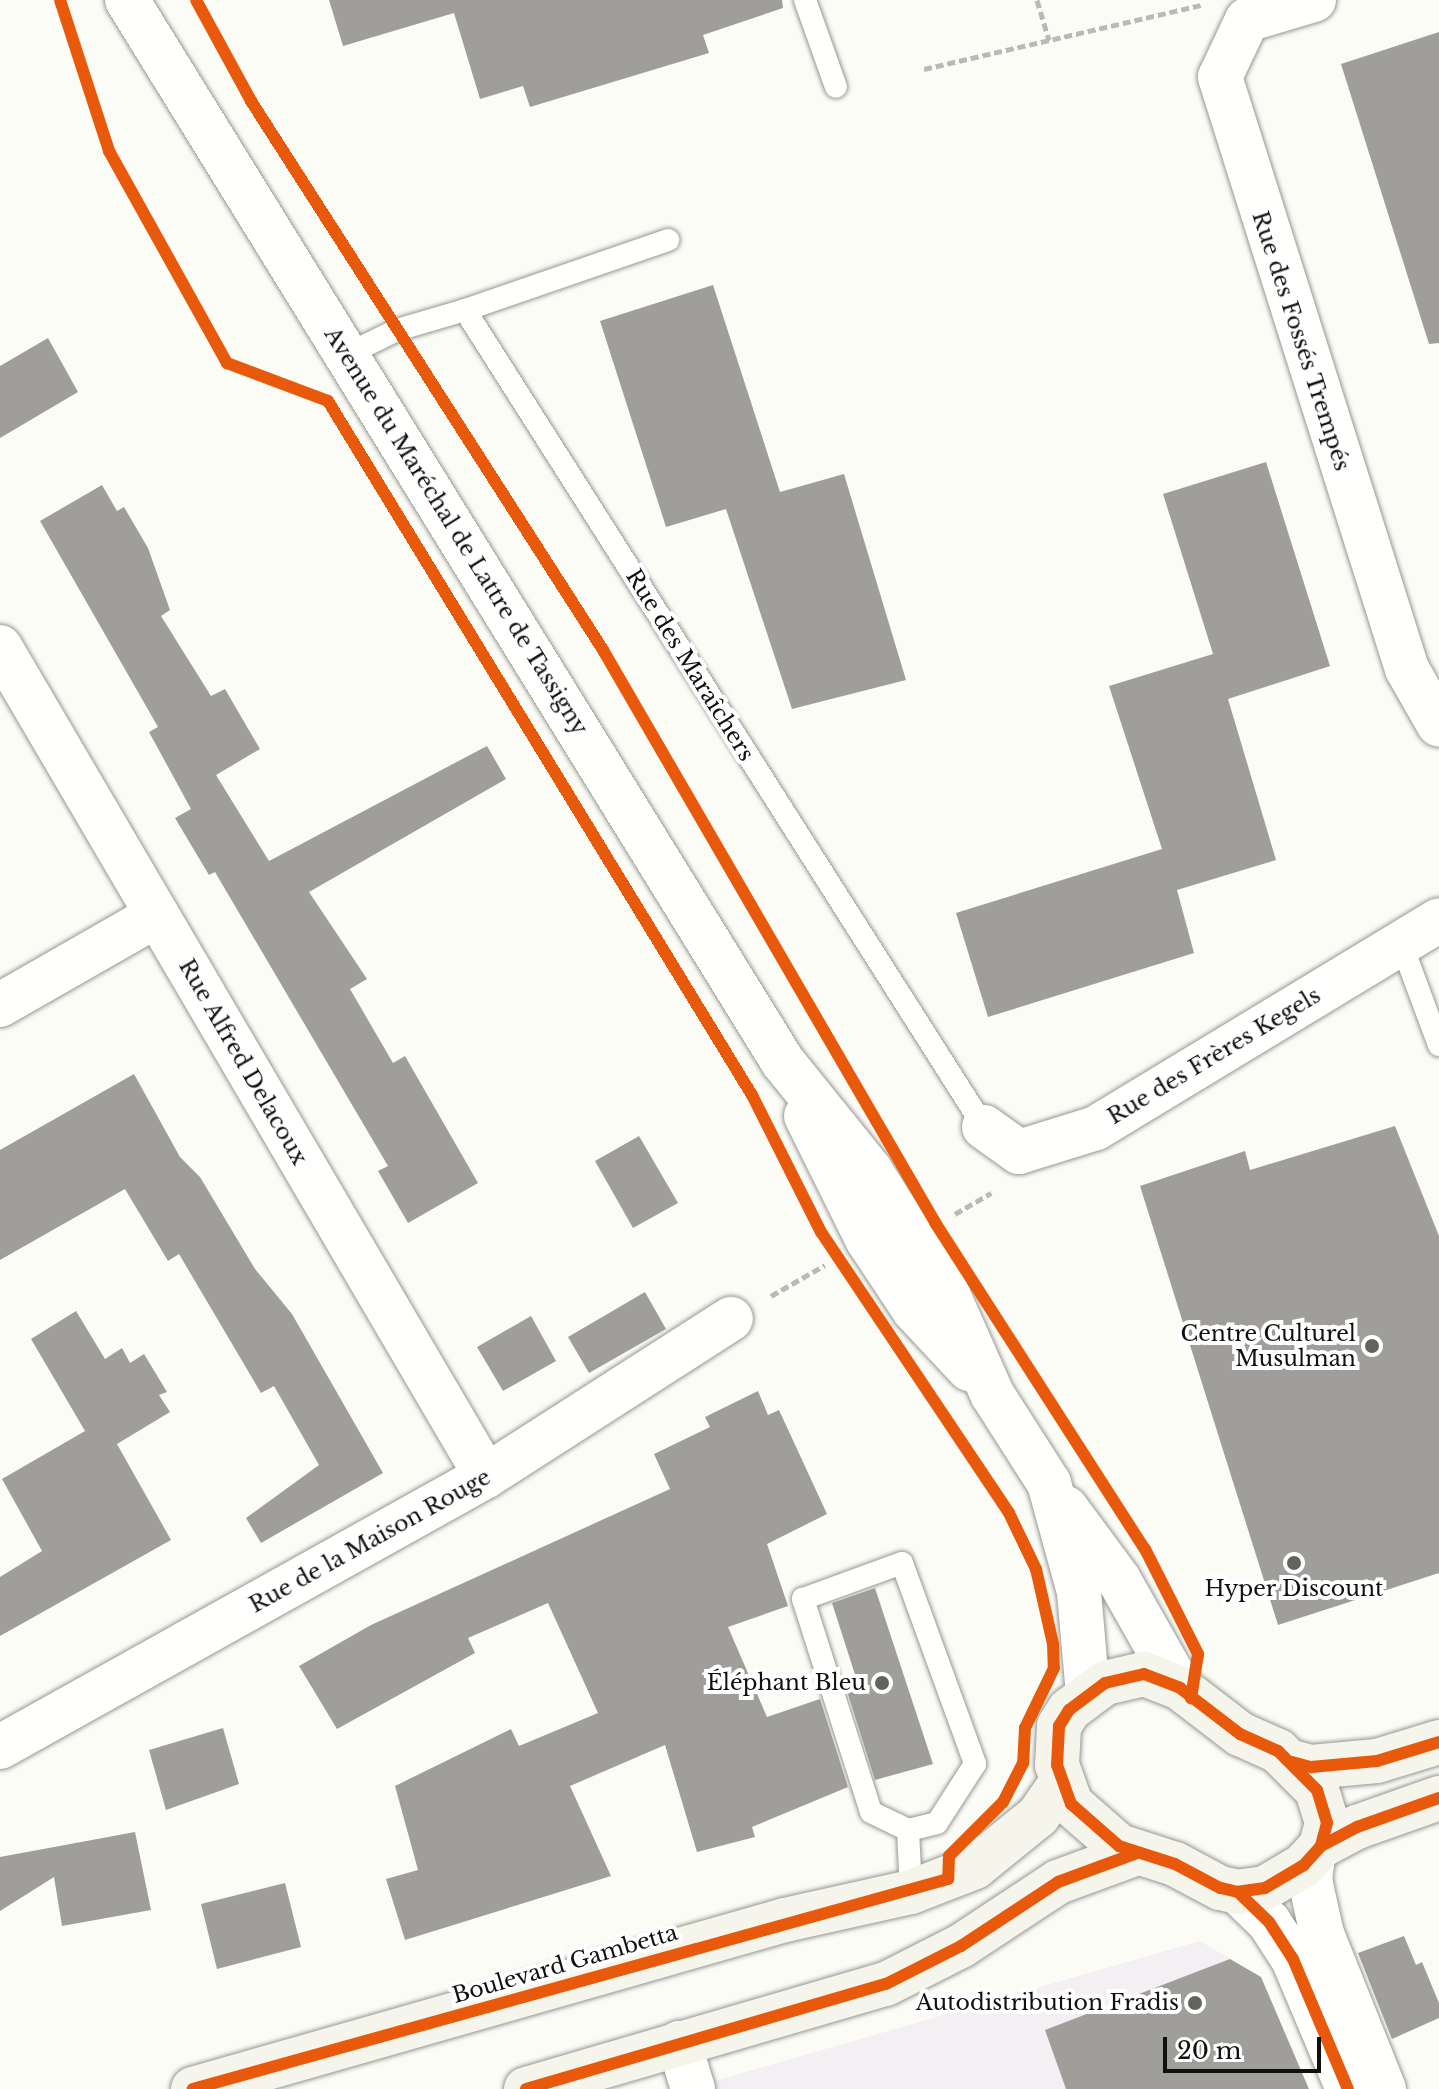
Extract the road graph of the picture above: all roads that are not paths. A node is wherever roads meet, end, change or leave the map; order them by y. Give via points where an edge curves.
1 (127, 0) edge
2 (805, 0) edge
3 (1314, 0) edge
4 (836, 87) dead end
5 (668, 240) dead end
6 (465, 310) junction
7 (346, 355) junction
8 (0, 647) edge
9 (1439, 725) edge
10 (157, 915) junction
11 (1439, 920) edge
12 (1401, 943) junction
13 (0, 1005) edge
14 (1439, 1045) edge
15 (984, 1127) joint
16 (731, 1319) dead end
17 (486, 1476) junction
18 (1049, 1483) junction
19 (1180, 1688) junction
20 (1088, 1694) junction
21 (1439, 1742) edge
22 (0, 1747) edge
23 (1292, 1762) junction
24 (1061, 1783) junction
25 (1439, 1798) edge
26 (908, 1830) junction
27 (1317, 1851) junction
28 (1137, 1853) junction
29 (911, 1892) junction
30 (1238, 1892) junction
31 (679, 2043) junction
32 (193, 2089) edge
33 (526, 2089) edge
34 (693, 2089) edge
35 (1348, 2089) edge
36 (1384, 2089) edge

1 - 7 street, Avenue du Maréchal de Lattre de Tassigny
2 - 4 lane
3 - 9 street, Rue des Fossés Trempés via 1247,20 1220,77 1407,669
5 - 6 lane
6 - 7 lane via 397,330
6 - 15 lane, Rue des Maraîchers
7 - 18 street, Avenue du Maréchal de Lattre de Tassigny via 783,1062 839,1190 867,1239 914,1310 992,1394
8 - 10 street, Rue Alfred Delacoux
10 - 13 street
10 - 17 street, Rue Alfred Delacoux
11 - 12 street, Rue des Frères Kegels
12 - 14 lane
12 - 15 street, Rue des Frères Kegels via 1096,1128 1019,1152
16 - 17 street, Rue de la Maison Rouge
17 - 22 street, Rue de la Maison Rouge
18 - 19 street via 1119,1580
18 - 20 street, Avenue du Maréchal de Lattre de Tassigny via 1079,1592
19 - 20 main road via 1144,1674 1124,1675
19 - 23 main road via 1240,1734
20 - 24 main road via 1059,1726 1055,1742
21 - 23 main road via 1377,1761 1311,1767
23 - 27 main road via 1324,1805 1327,1823
24 - 28 main road via 1093,1828
24 - 29 main road, Boulevard Gambetta via 1038,1816 975,1867
25 - 27 main road via 1378,1818
26 - 26 lane via 871,1812 803,1599 902,1563 975,1764 937,1823
26 - 29 lane
27 - 30 main road via 1275,1884
27 - 36 street via 1310,1880 1322,1934
28 - 30 main road
28 - 31 main road via 1058,1882 961,1946 886,1984
29 - 32 main road, Boulevard Gambetta via 785,1920
30 - 35 street via 1269,1922 1293,1959
31 - 33 main road
31 - 34 street

